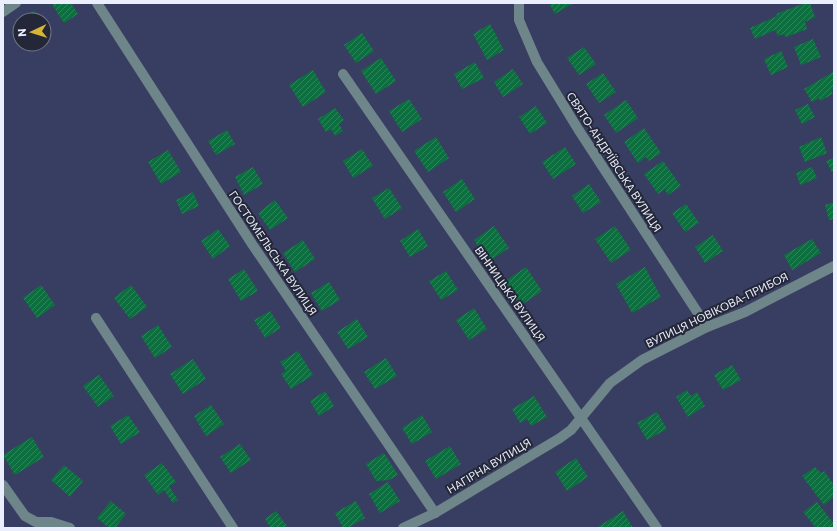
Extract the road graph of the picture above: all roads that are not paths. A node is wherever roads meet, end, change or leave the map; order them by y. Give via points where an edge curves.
1 (16, 3) edge
2 (97, 3) edge
3 (519, 3) edge
4 (3, 12) edge
5 (343, 74) dead end
6 (834, 266) edge
7 (96, 318) dead end
8 (707, 326) junction
9 (581, 416) junction
10 (3, 485) edge
11 (435, 513) junction
12 (70, 528) edge
13 (234, 528) edge
14 (403, 528) edge
15 (657, 528) edge

1 - 4 street
2 - 11 street, ГОСТОМЕЛЬСЬКА ВУЛИЦЯ via 252,244
3 - 8 street, СВЯТО-АНДРІЇВСЬКА ВУЛИЦЯ via 519,20 537,62
5 - 9 street, ВІННИЦЬКА ВУЛИЦЯ
6 - 8 street, ВУЛИЦЯ НОВІКОВА-ПРИБОЯ via 745,312
7 - 13 street
8 - 9 street, ВУЛИЦЯ НОВІКОВА-ПРИБОЯ via 642,360 610,383
9 - 11 street, НАГІРНА ВУЛИЦЯ via 571,430 560,438
9 - 15 street, ВІННИЦЬКА ВУЛИЦЯ
10 - 12 street via 25,516 36,522 51,522
11 - 14 street, НАГІРНА ВУЛИЦЯ

